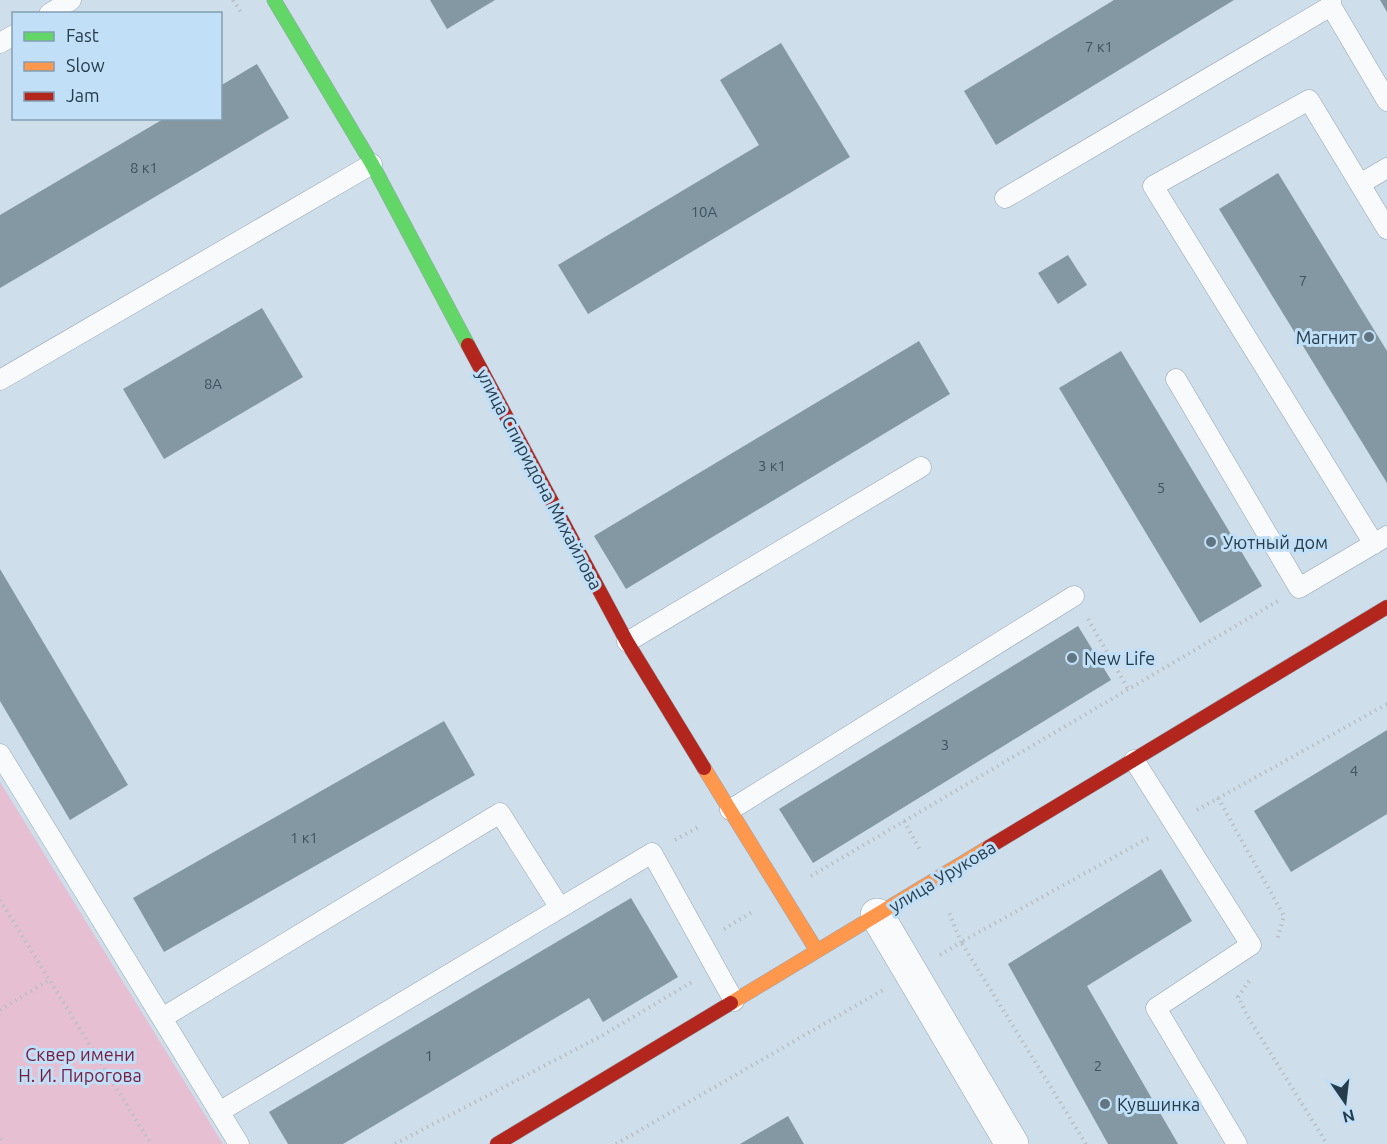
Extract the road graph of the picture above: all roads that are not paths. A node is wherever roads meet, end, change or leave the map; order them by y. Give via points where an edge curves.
1 (71, 0) edge
2 (274, 0) edge
3 (1331, 3) edge
4 (52, 12) edge
5 (1387, 101) edge
6 (372, 164) junction
7 (1387, 168) edge
8 (1360, 184) junction
9 (1005, 198) dead end
10 (1387, 229) edge
11 (1176, 379) dead end
12 (0, 380) edge
13 (921, 467) dead end
14 (1380, 540) edge
15 (1074, 596) road end
16 (1387, 607) edge
17 (627, 642) junction
18 (0, 754) edge
19 (1134, 760) junction
20 (730, 810) junction
21 (560, 908) junction
22 (877, 915) junction
23 (817, 951) junction
24 (734, 1001) junction
25 (162, 1018) junction
26 (219, 1112) junction
27 (239, 1144) edge
28 (497, 1144) edge
29 (1012, 1144) edge
30 (1237, 1144) edge

1 - 4 lane
2 - 6 street, улица Спиридона Михайлова
3 - 5 lane
3 - 9 lane
6 - 12 lane
6 - 17 street, улица Спиридона Михайлова
7 - 8 lane
8 - 10 lane
8 - 14 lane via 1310,100 1153,186
11 - 14 lane via 1299,588
13 - 17 lane
15 - 20 lane
16 - 19 street, улица Урукова
17 - 20 street, улица Спиридона Михайлова
18 - 25 lane
19 - 22 street, улица Урукова
19 - 30 lane via 1251,945 1156,1008
20 - 23 street, улица Спиридона Михайлова
21 - 24 lane via 652,853
21 - 25 lane via 500,813
21 - 26 lane
22 - 23 street, улица Урукова
22 - 29 street
23 - 24 street, улица Урукова
24 - 28 street, улица Урукова
25 - 26 lane
26 - 27 lane

